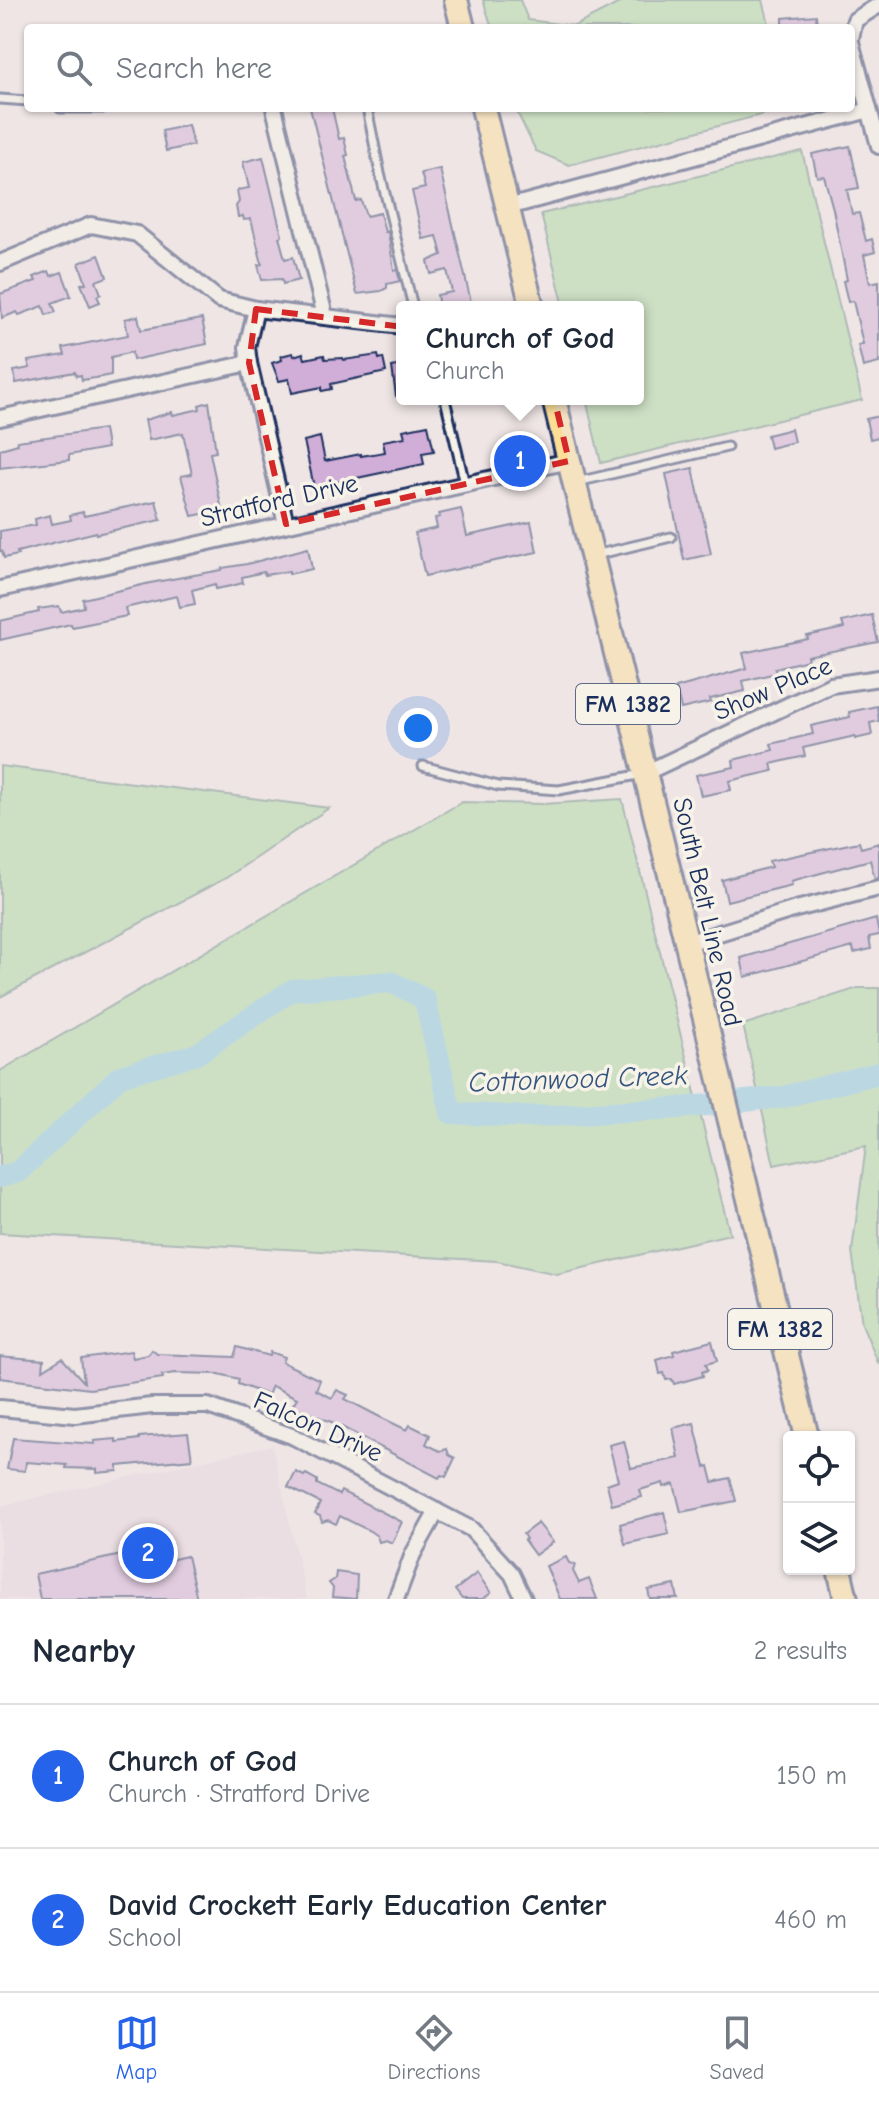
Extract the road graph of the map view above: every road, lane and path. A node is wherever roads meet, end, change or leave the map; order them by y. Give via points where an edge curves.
1 (456, 0) edge
2 (879, 5) edge
3 (462, 24) edge
4 (854, 24) edge
5 (855, 56) edge
6 (0, 99) edge
7 (24, 101) edge
8 (869, 110) junction
9 (275, 112) edge
10 (368, 112) edge
11 (484, 112) edge
12 (879, 146) edge
13 (508, 207) junction
14 (0, 263) edge
15 (412, 301) edge
16 (531, 301) edge
17 (256, 309) junction
18 (325, 316) junction
19 (396, 325) edge
20 (249, 363) junction
21 (446, 405) edge
22 (555, 405) edge
23 (0, 418) edge
24 (727, 447) dead end
25 (572, 472) junction
26 (465, 484) junction
27 (286, 524) junction
28 (671, 537) dead end
29 (592, 556) junction
30 (0, 589) edge
31 (879, 678) edge
32 (423, 766) dead end
33 (645, 773) junction
34 (879, 888) edge
35 (687, 943) junction
36 (0, 1408) edge
37 (806, 1431) edge
38 (437, 1511) junction
39 (840, 1575) edge
40 (396, 1599) edge
41 (524, 1599) edge
42 (846, 1599) edge

1 - 3 main road
2 - 4 street
5 - 8 street
6 - 7 lane
8 - 12 street
8 - 13 street
9 - 18 street
10 - 15 lane
11 - 13 main road
13 - 16 main road
14 - 17 street via 91,225 137,234 219,300
17 - 18 street
17 - 20 street
18 - 19 street
20 - 23 street
20 - 27 street
21 - 26 lane
22 - 25 main road, South Belt Line Road / FM 1382
24 - 25 lane
25 - 26 street, Stratford Drive
25 - 29 main road, South Belt Line Road / FM 1382
26 - 27 street, Stratford Drive
27 - 30 street, Stratford Drive
28 - 29 lane
29 - 33 main road, South Belt Line Road / FM 1382
31 - 33 street, Show Place via 831,685
32 - 33 lane via 498,786 559,790
33 - 35 main road, South Belt Line Road / FM 1382
34 - 35 street
35 - 37 main road, South Belt Line Road / FM 1382
36 - 38 street, Falcon Drive via 75,1415 208,1406 292,1436
38 - 40 street
38 - 41 street, Falcon Drive via 471,1529 512,1574
39 - 42 main road

